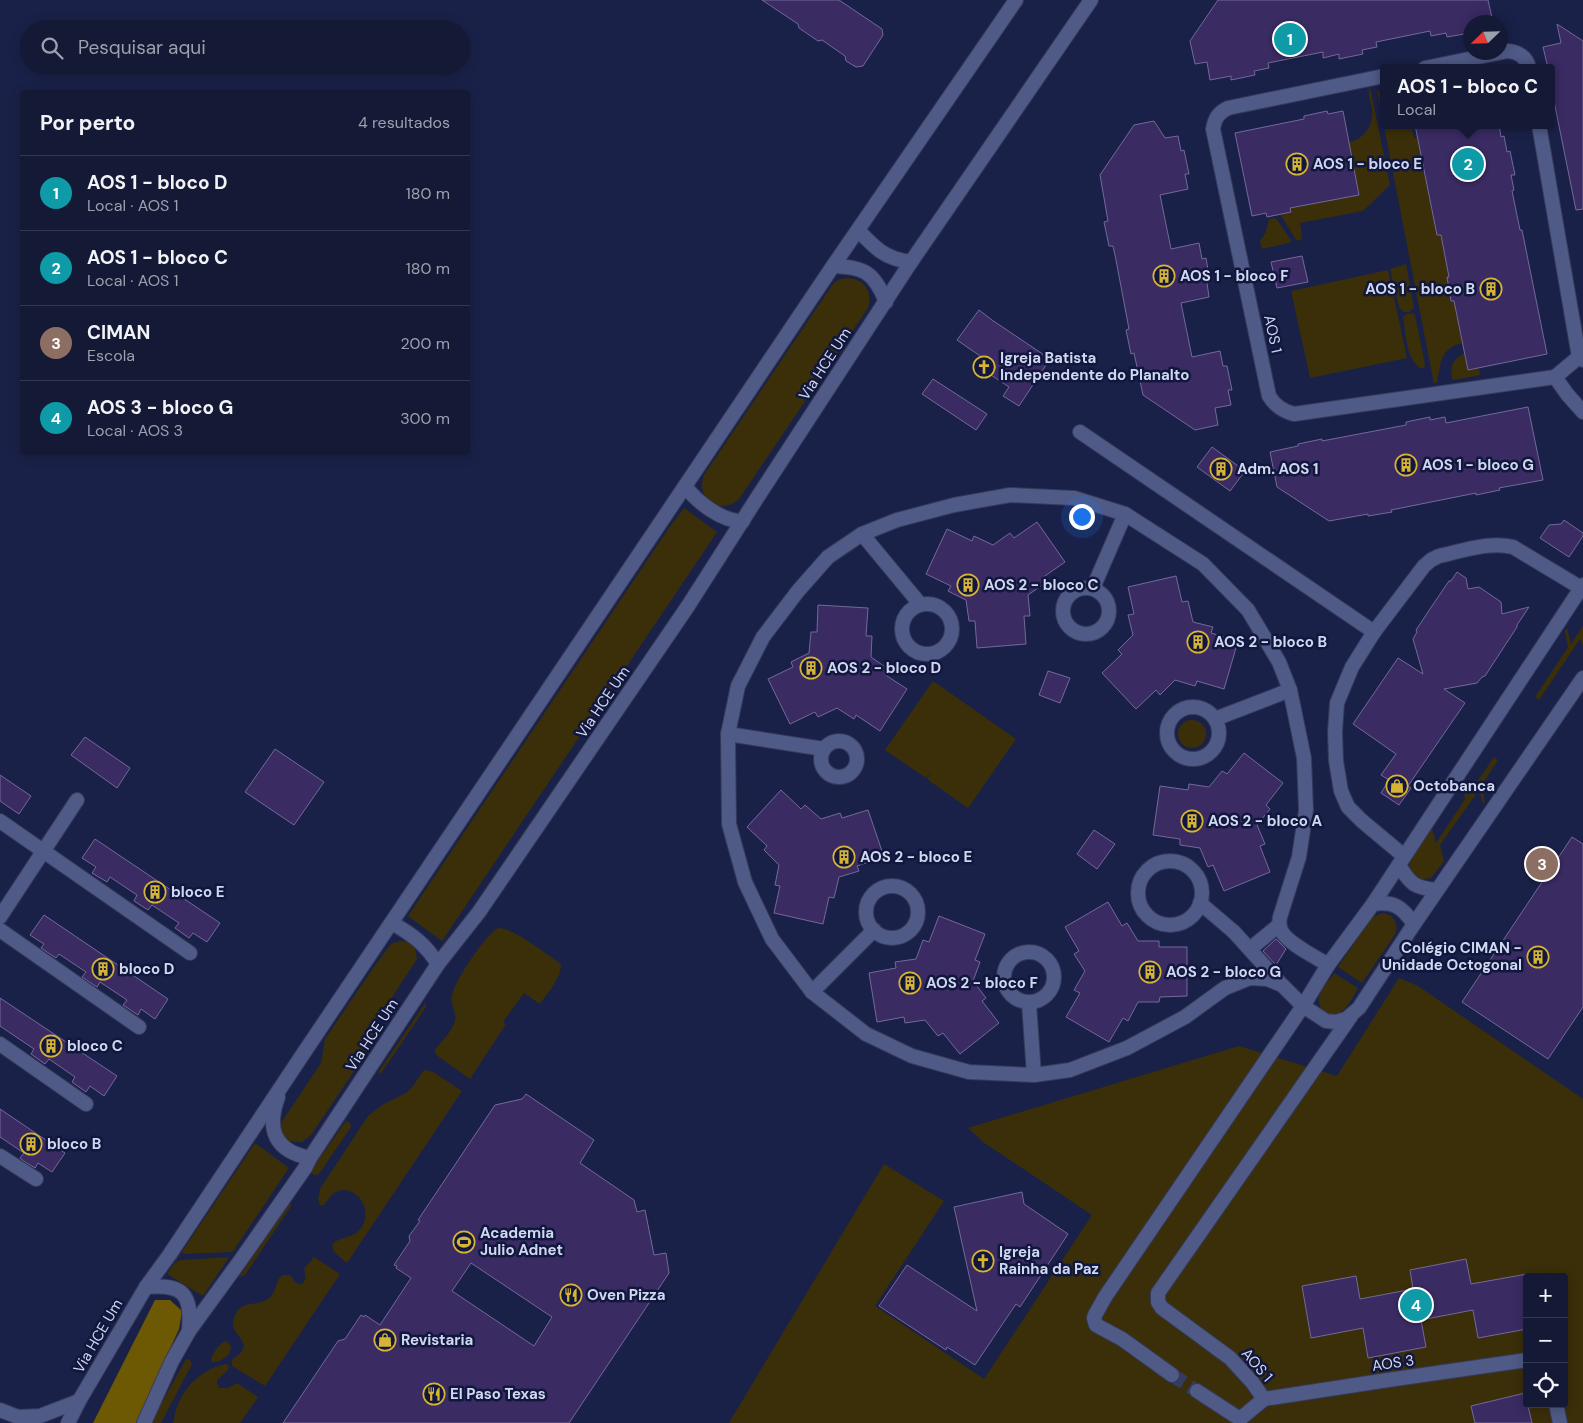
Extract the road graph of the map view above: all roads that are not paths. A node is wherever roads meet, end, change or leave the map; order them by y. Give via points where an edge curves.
1 (1016, 0) edge
2 (1091, 0) edge
3 (1446, 64) edge
4 (1528, 64) edge
5 (1380, 77) edge
6 (1540, 129) edge
7 (858, 230) junction
8 (911, 262) junction
9 (833, 266) junction
10 (886, 302) junction
11 (1581, 358) edge
12 (1555, 377) junction
13 (1583, 412) edge
14 (1080, 432) dead end
15 (685, 486) junction
16 (1125, 514) junction
17 (743, 520) junction
18 (862, 534) junction
19 (1582, 586) edge
20 (1093, 588) dead end
21 (920, 604) dead end
22 (1374, 632) junction
23 (1583, 678) edge
24 (1290, 690) junction
25 (1215, 719) dead end
26 (728, 734) junction
27 (824, 749) dead end
28 (77, 800) dead end
29 (0, 821) edge
30 (44, 850) junction
31 (1401, 860) junction
32 (1437, 890) junction
33 (1200, 903) junction
34 (1373, 904) junction
35 (0, 917) edge
36 (392, 923) junction
37 (1414, 924) junction
38 (1279, 925) junction
39 (0, 930) edge
40 (874, 930) dead end
41 (1250, 949) junction
42 (190, 953) dead end
43 (438, 964) junction
44 (1328, 965) junction
45 (1282, 985) junction
46 (812, 992) junction
47 (1029, 1003) dead end
48 (1303, 1006) junction
49 (1353, 1013) junction
50 (140, 1027) dead end
51 (0, 1044) edge
52 (1034, 1075) junction
53 (282, 1085) junction
54 (86, 1104) dead end
55 (0, 1156) edge
56 (310, 1158) junction
57 (36, 1179) dead end
58 (146, 1287) junction
59 (189, 1331) junction
60 (1523, 1361) edge
61 (1172, 1375) tunnel mouth
62 (1197, 1391) tunnel mouth
63 (1264, 1399) junction
64 (79, 1401) junction
65 (1557, 1408) edge
66 (0, 1410) edge
67 (1240, 1421) edge
68 (68, 1423) edge
69 (144, 1423) edge
70 (1560, 1423) edge

1 - 7 street, Via HCE Um
2 - 8 street, Via HCE Um
3 - 4 street via 1514,52
5 - 12 street, AOS 1 via 1228,108 1215,120 1213,129 1269,396 1274,404 1294,414
6 - 11 street
7 - 8 street via 886,255
7 - 9 street, Via HCE Um
8 - 10 street, Via HCE Um
9 - 10 street via 853,267 867,273 878,284
9 - 15 street, Via HCE Um
10 - 17 street, Via HCE Um
11 - 12 street
12 - 13 street
14 - 22 street
15 - 17 street via 723,518
15 - 36 street, Via HCE Um
16 - 18 street via 1074,498 1010,495 897,520
16 - 20 street
16 - 24 street via 1203,564 1248,610 1279,662
17 - 43 street, Via HCE Um via 489,898
18 - 21 street
18 - 26 street via 828,557 764,637 738,686
19 - 22 street via 1504,545 1439,556 1424,566
19 - 31 street
22 - 31 street via 1352,667 1337,703 1336,761 1341,791 1348,807
23 - 32 street, AOS 1
24 - 25 street
24 - 38 street via 1304,758 1306,810 1299,857
26 - 27 street
26 - 46 street via 729,824 745,882 772,939
28 - 30 street
29 - 30 street
30 - 35 street
30 - 42 street
31 - 32 street via 1406,877 1414,884
31 - 34 street
32 - 37 street, AOS 1
33 - 33 street via 1200,883 1187,866 1178,862 1162,863 1148,870 1142,878 1139,888 1142,909 1158,923 1168,925 1188,920
33 - 41 street
34 - 37 street via 1387,902 1398,907
34 - 44 street
36 - 43 street via 416,938
36 - 53 street, Via HCE Um
37 - 49 street, AOS 1
38 - 41 street
38 - 44 street via 1287,939
39 - 50 street
40 - 46 street
41 - 45 street
43 - 56 street, Via HCE Um
44 - 48 street
45 - 48 street
45 - 52 street via 1267,979 1250,978 1225,988 1185,1017 1127,1048 1070,1070
46 - 52 street via 866,1034 912,1056 969,1072
47 - 52 street
48 - 49 street via 1326,1020 1336,1022
48 - 61 street via 1095,1315 1096,1325 1122,1339
49 - 63 street, AOS 1 via 1158,1293 1162,1308 1224,1353
51 - 54 street
53 - 56 street via 275,1105 275,1137 282,1148
53 - 58 street, Via HCE Um
55 - 57 street
56 - 59 street, Via HCE Um
58 - 59 street via 164,1286 182,1292 187,1298
58 - 64 street, Via HCE Um
59 - 69 street, Via HCE Um
60 - 63 street, AOS 3
62 - 67 street
63 - 67 street
64 - 66 street via 40,1416 18,1417
64 - 68 street, Via HCE Um
65 - 70 street

